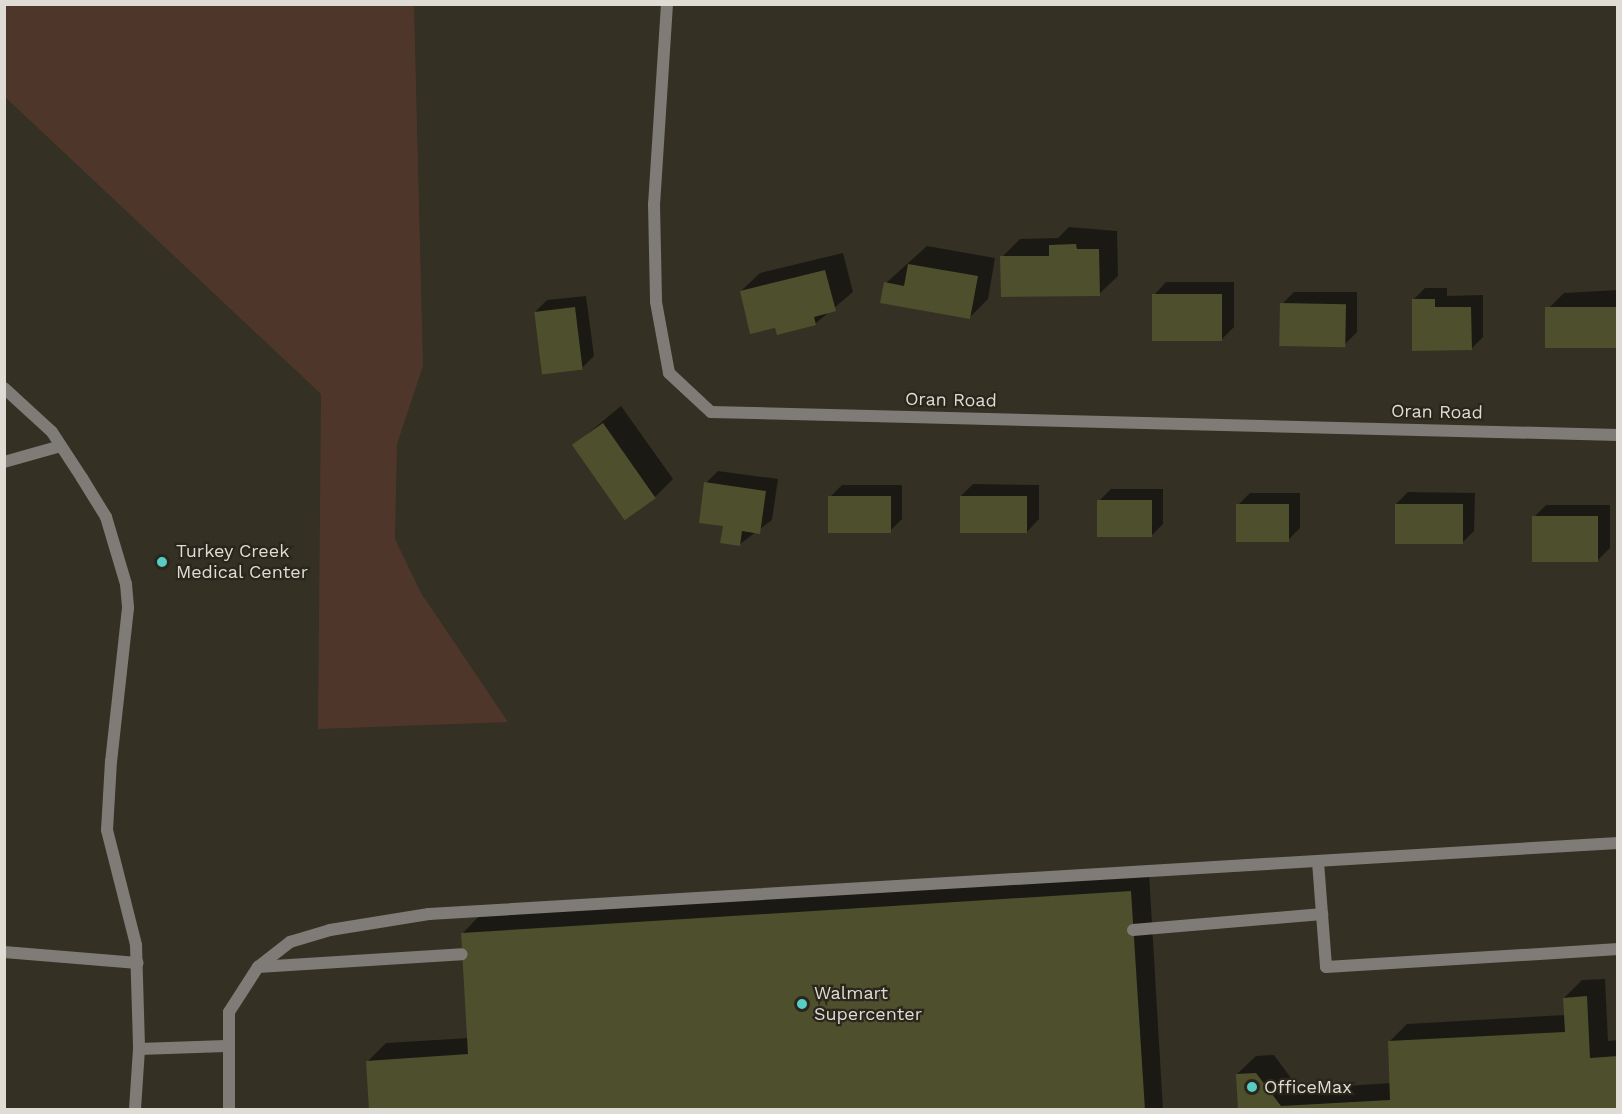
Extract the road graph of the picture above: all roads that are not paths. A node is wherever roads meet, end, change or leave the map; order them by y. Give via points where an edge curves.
1 (667, 4) edge
2 (4, 388) edge
3 (1617, 435) edge
4 (61, 446) junction
5 (4, 462) edge
6 (1617, 843) edge
7 (1318, 862) junction
8 (1322, 914) junction
9 (1133, 930) dead end
10 (1617, 948) edge
11 (4, 952) edge
12 (462, 954) dead end
13 (138, 963) junction
14 (258, 968) junction
15 (226, 1046) junction
16 (139, 1049) junction
17 (135, 1110) edge
18 (229, 1110) edge

1 - 3 street, Oran Road via 654,204 656,302 669,373 711,412
2 - 4 street via 52,432
4 - 5 street
4 - 13 street via 106,517 126,584 128,608 107,831
6 - 7 street
7 - 8 street
7 - 14 street via 429,914 330,930 290,942
8 - 9 street
8 - 10 street via 1326,967
11 - 13 street
12 - 14 street
13 - 16 street
14 - 15 street via 229,1012
15 - 16 street
15 - 18 street
16 - 17 street

